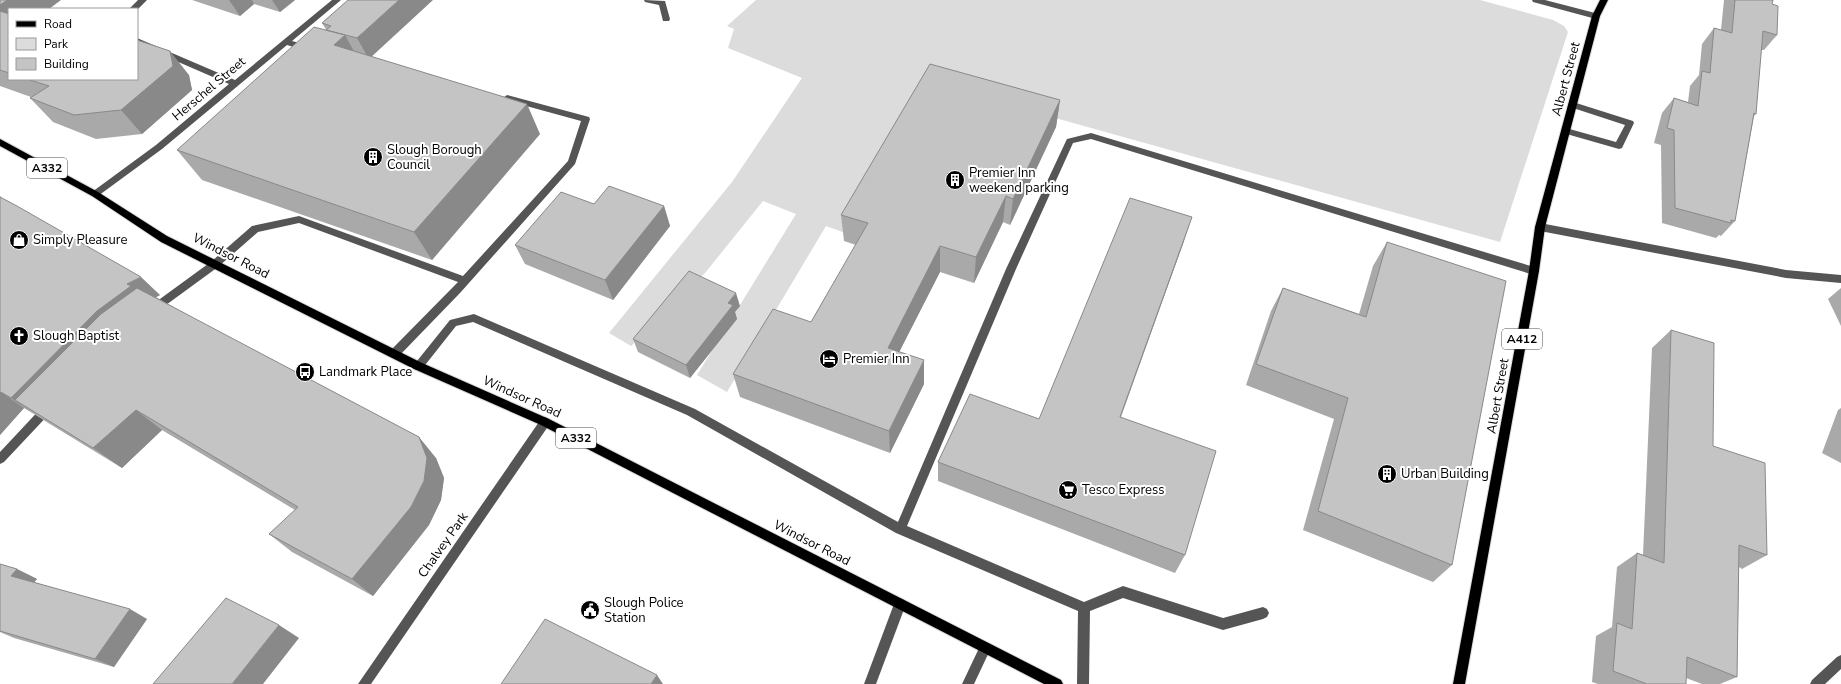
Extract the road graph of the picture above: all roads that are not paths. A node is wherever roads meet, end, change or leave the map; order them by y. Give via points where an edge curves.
1 (143, 0) edge
2 (337, 0) edge
3 (648, 0) edge
4 (1536, 0) edge
5 (1604, 0) edge
6 (134, 8) edge
7 (1596, 16) junction
8 (666, 19) dead end
9 (138, 41) edge
10 (286, 42) junction
11 (317, 50) edge
12 (236, 84) junction
13 (494, 95) edge
14 (1572, 105) junction
15 (1566, 131) junction
16 (0, 142) edge
17 (95, 194) junction
18 (1540, 228) junction
19 (215, 264) junction
20 (1534, 271) junction
21 (1841, 279) edge
22 (465, 281) junction
23 (141, 318) edge
24 (394, 354) junction
25 (418, 366) junction
26 (56, 400) edge
27 (545, 422) junction
28 (0, 459) edge
29 (900, 529) junction
30 (900, 604) junction
31 (1084, 608) junction
32 (1263, 613) dead end
33 (985, 648) junction
34 (1841, 661) edge
35 (364, 684) edge
36 (870, 684) edge
37 (968, 684) edge
38 (1057, 684) edge
39 (1083, 684) edge
40 (1459, 684) edge
41 (1816, 684) edge

1 - 6 street
2 - 10 street, Herschel Street
3 - 8 street via 662,3
4 - 7 street
5 - 7 main road, Albert Street / A412
7 - 14 main road, Albert Street / A412
9 - 12 street
10 - 11 street
10 - 12 street, Herschel Street
12 - 17 street, Herschel Street via 159,147
13 - 22 street via 586,119 572,162
14 - 15 main road, Albert Street / A412
14 - 15 street via 1630,123 1619,146
15 - 18 main road, Albert Street / A412
16 - 17 main road, Windsor Road / A332
17 - 19 main road, Windsor Road / A332 via 164,239
18 - 20 main road, Albert Street / A412
18 - 21 street via 1786,274
19 - 22 street via 255,229 299,219
19 - 23 street
19 - 24 main road, Windsor Road / A332
20 - 29 street via 1091,136 1070,141 1011,269
20 - 40 main road, Albert Street / A412
22 - 24 street
24 - 25 main road, Windsor Road / A332
25 - 27 main road, Windsor Road / A332
25 - 29 street via 453,323 474,318 691,412
26 - 28 street
27 - 30 main road, Windsor Road / A332
27 - 35 street, Chalvey Park
29 - 31 street
30 - 33 main road, Windsor Road / A332
30 - 36 street
31 - 32 street via 1122,592 1223,624
31 - 39 street
33 - 37 street
33 - 38 main road, Windsor Road / A332
34 - 41 street

